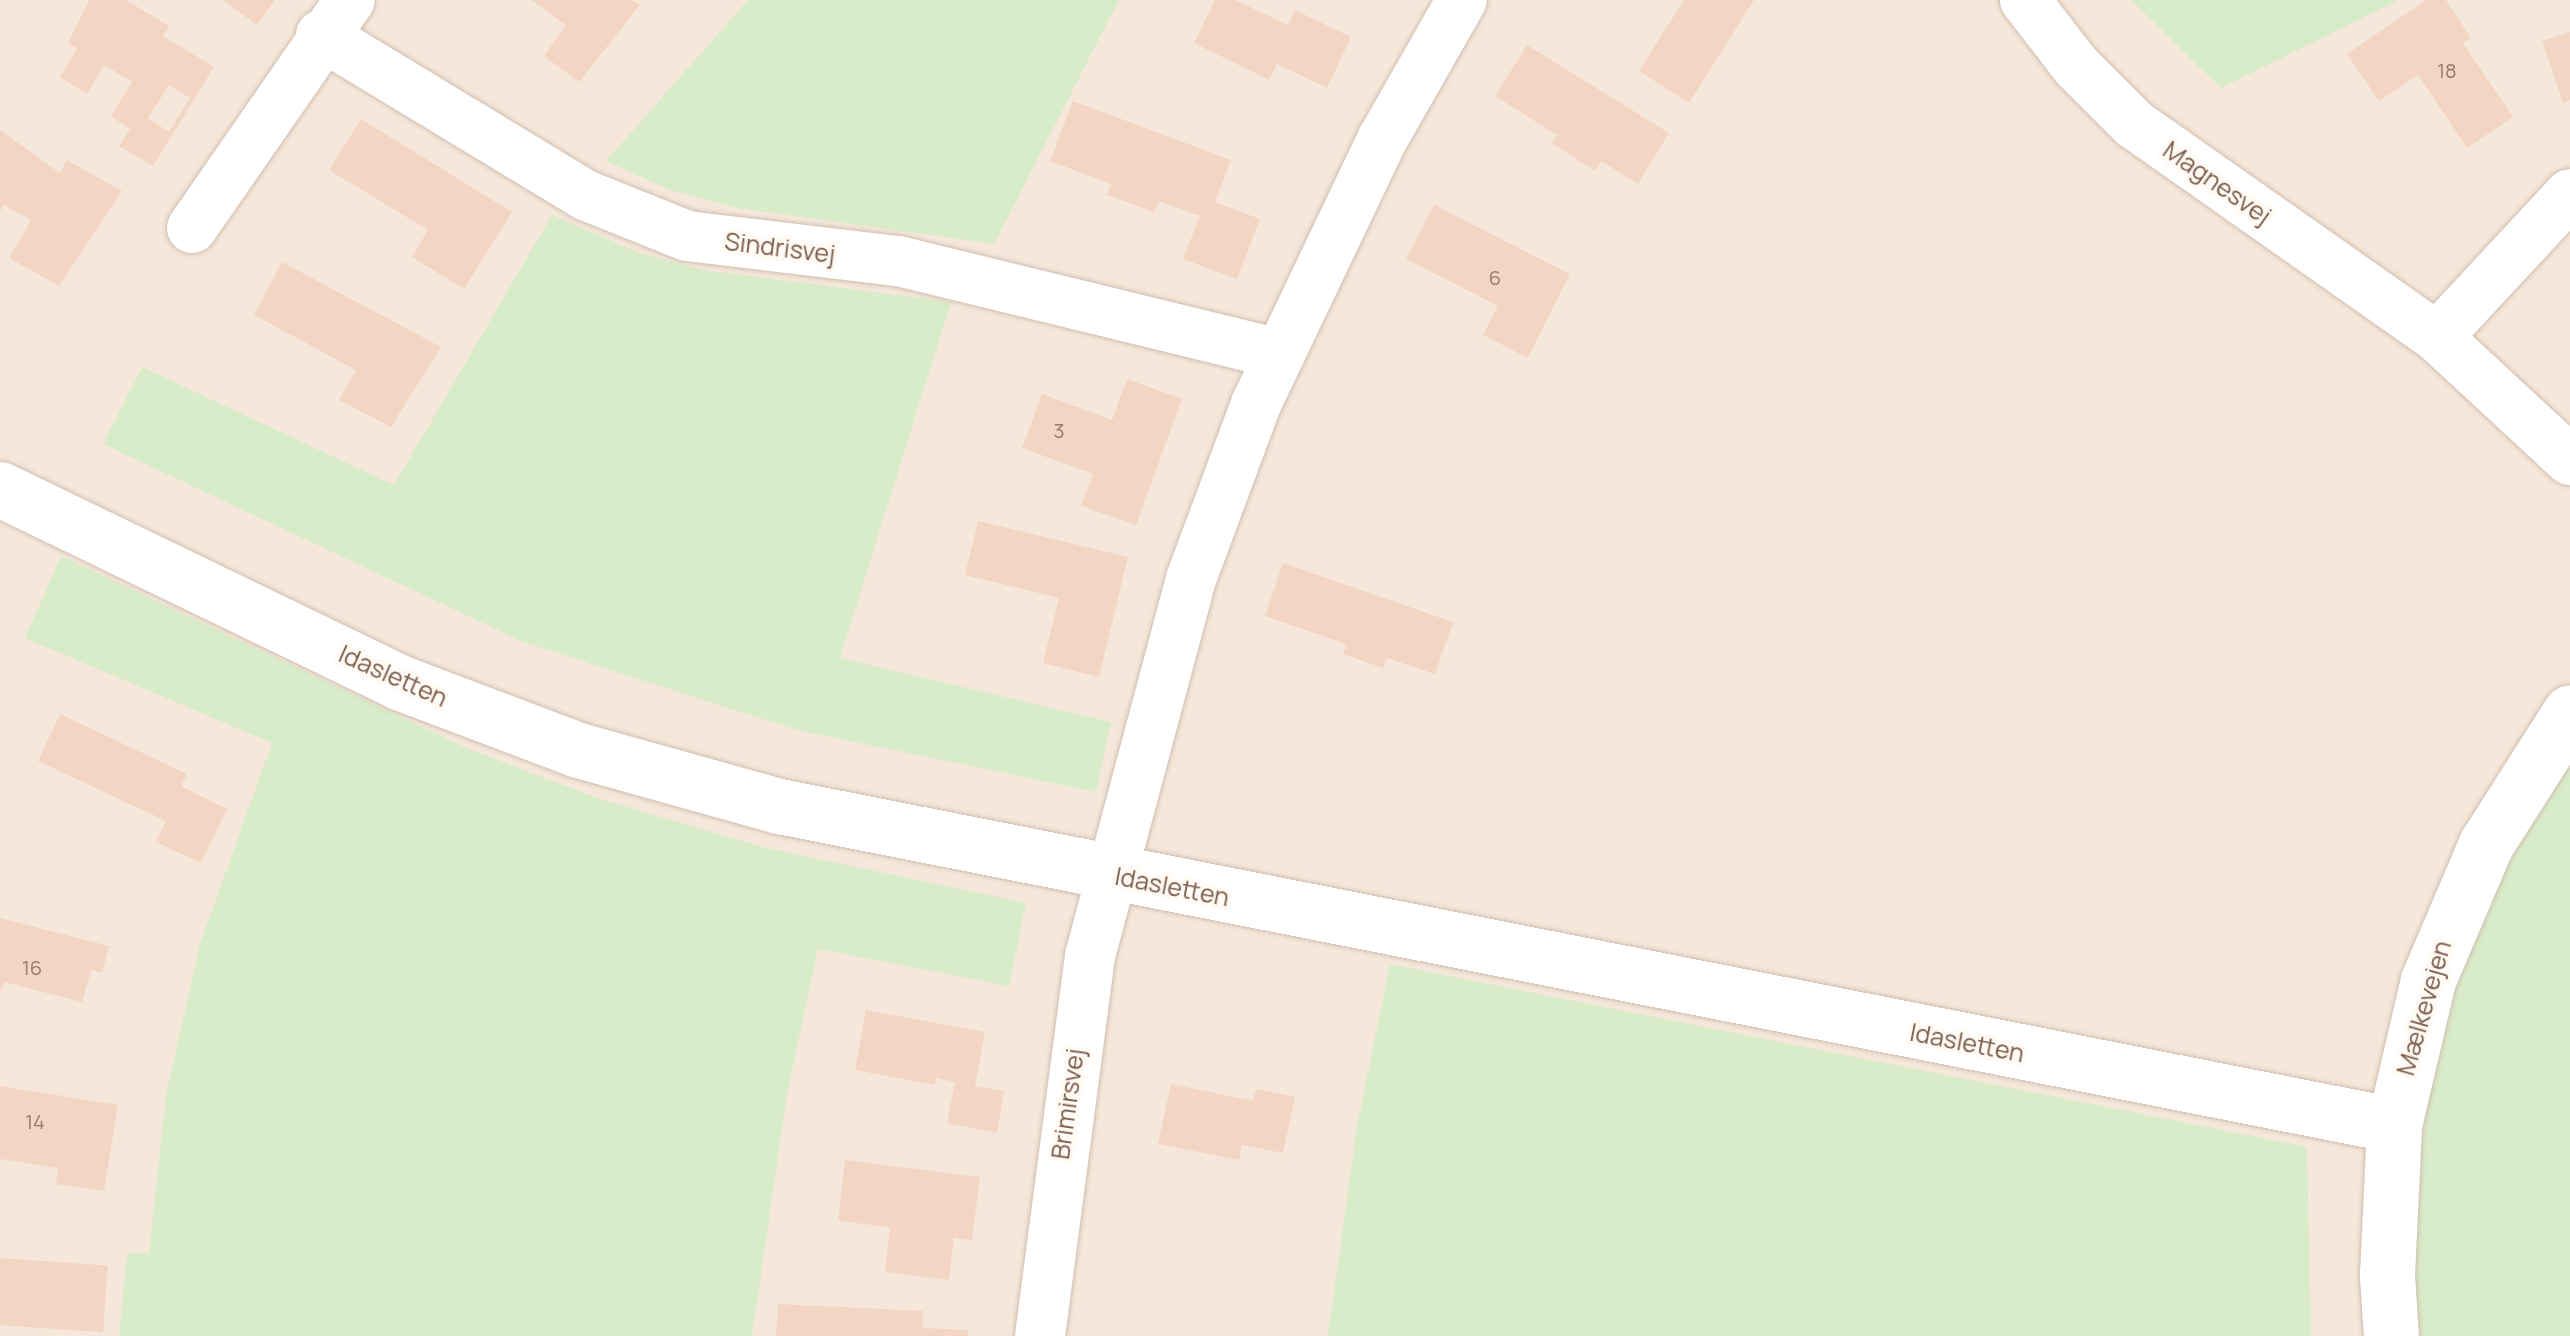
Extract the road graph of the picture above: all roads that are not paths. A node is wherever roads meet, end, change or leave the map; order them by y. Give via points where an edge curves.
1 (1462, 0) edge
2 (2025, 0) edge
3 (336, 18) edge
4 (2570, 194) edge
5 (192, 228) dead end
6 (2437, 337) junction
7 (1280, 354) junction
8 (2570, 460) edge
9 (0, 490) edge
10 (2570, 712) edge
11 (1109, 875) junction
12 (2394, 1125) junction
13 (1040, 1336) edge
14 (2391, 1336) edge

1 - 7 street via 1382,140
2 - 6 street, Magnesvej via 2076,66 2134,124
3 - 5 street, Sindrisvej
3 - 7 street, Sindrisvej via 586,195 687,236 898,261
4 - 6 street
6 - 8 street, Magnesvej
7 - 11 street via 1190,579
9 - 11 street, Idasletten via 402,683 578,750 778,806
10 - 12 street, Mælkevejen via 2522,780 2453,910 2413,1034
11 - 12 street, Idasletten
11 - 13 street, Brimirsvej via 1069,1093
12 - 14 street, Mælkevejen via 2387,1256

